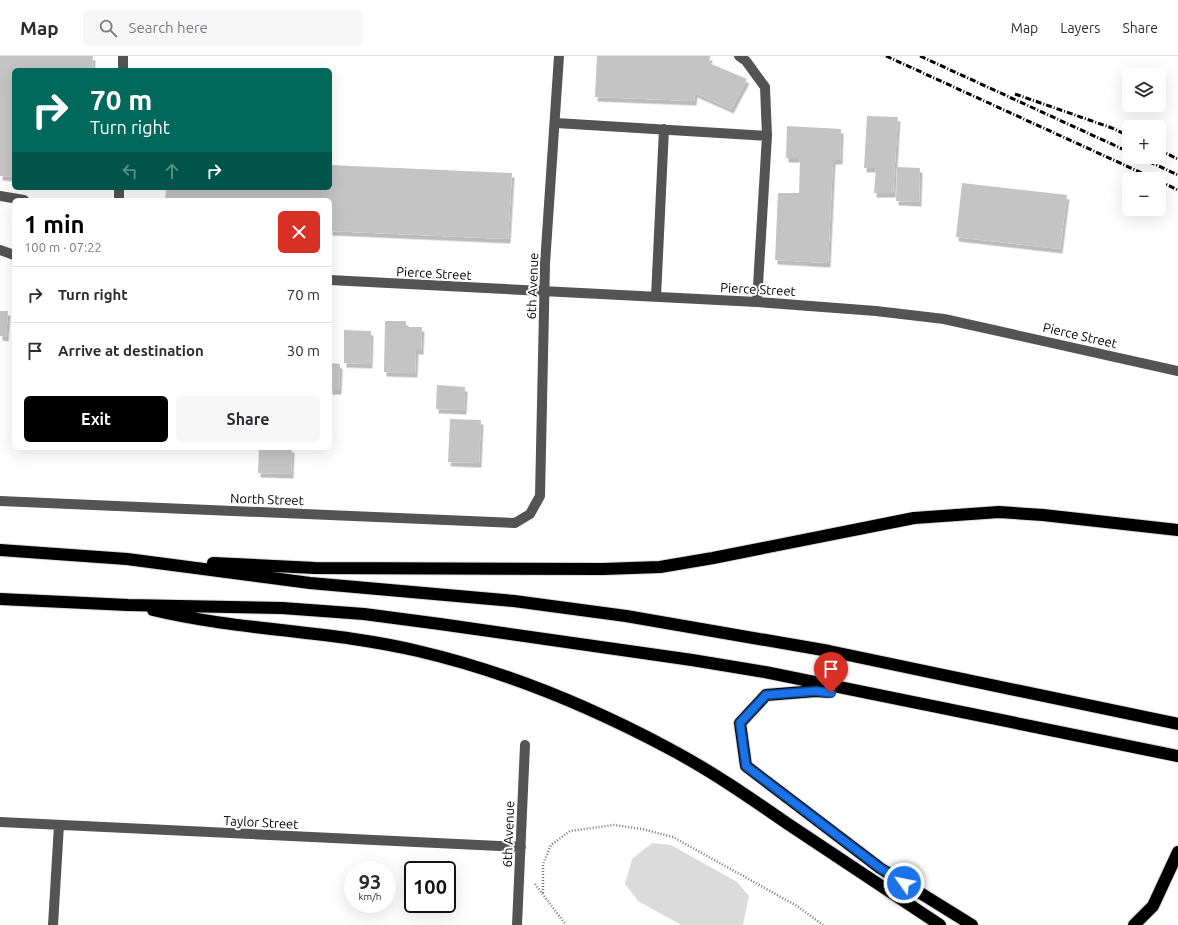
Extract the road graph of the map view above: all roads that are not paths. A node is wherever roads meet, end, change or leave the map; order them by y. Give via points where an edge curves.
1 (123, 56) edge
2 (559, 56) edge
3 (738, 56) edge
4 (123, 68) edge
5 (556, 123) junction
6 (664, 129) junction
7 (767, 136) junction
8 (0, 196) edge
9 (12, 198) edge
10 (0, 250) edge
11 (12, 254) edge
12 (332, 280) edge
13 (545, 292) junction
14 (656, 297) junction
15 (757, 302) junction
16 (1178, 371) edge
17 (0, 501) edge
18 (530, 514) joint
19 (1178, 530) edge
20 (0, 550) edge
21 (127, 558) junction
22 (0, 599) edge
23 (128, 605) junction
24 (922, 704) junction
25 (1178, 724) edge
26 (525, 745) dead end
27 (1178, 756) edge
28 (0, 822) edge
29 (59, 825) junction
30 (521, 847) junction
31 (1178, 852) edge
32 (53, 925) edge
33 (517, 925) edge
34 (940, 925) edge
35 (972, 925) edge
36 (1134, 925) edge

1 - 4 street
2 - 5 street, 6th Avenue
3 - 7 street via 746,61 765,87
5 - 6 street
5 - 13 street, 6th Avenue
6 - 7 street
6 - 14 street
7 - 15 street
8 - 9 street
10 - 11 street
12 - 13 street, Pierce Street
13 - 14 street, Pierce Street
13 - 18 street, 6th Avenue via 540,496
14 - 15 street, Pierce Street
15 - 16 street, Pierce Street via 944,319
17 - 18 street, North Street via 515,523
19 - 21 highway via 999,512 914,518 660,567 603,569 315,568
20 - 21 highway
21 - 25 highway via 310,583 514,601 633,618 829,651
22 - 23 highway
23 - 24 highway via 282,608 364,614 692,660
23 - 34 highway via 193,620 368,640 420,651 536,688 603,716 668,748 724,780
24 - 27 highway
24 - 35 highway via 816,691 766,695 740,723 746,766 880,868
26 - 30 street, 6th Avenue
28 - 29 street, Taylor Street
29 - 30 street, Taylor Street
29 - 32 street
30 - 33 street, 6th Avenue
31 - 36 highway via 1153,906

